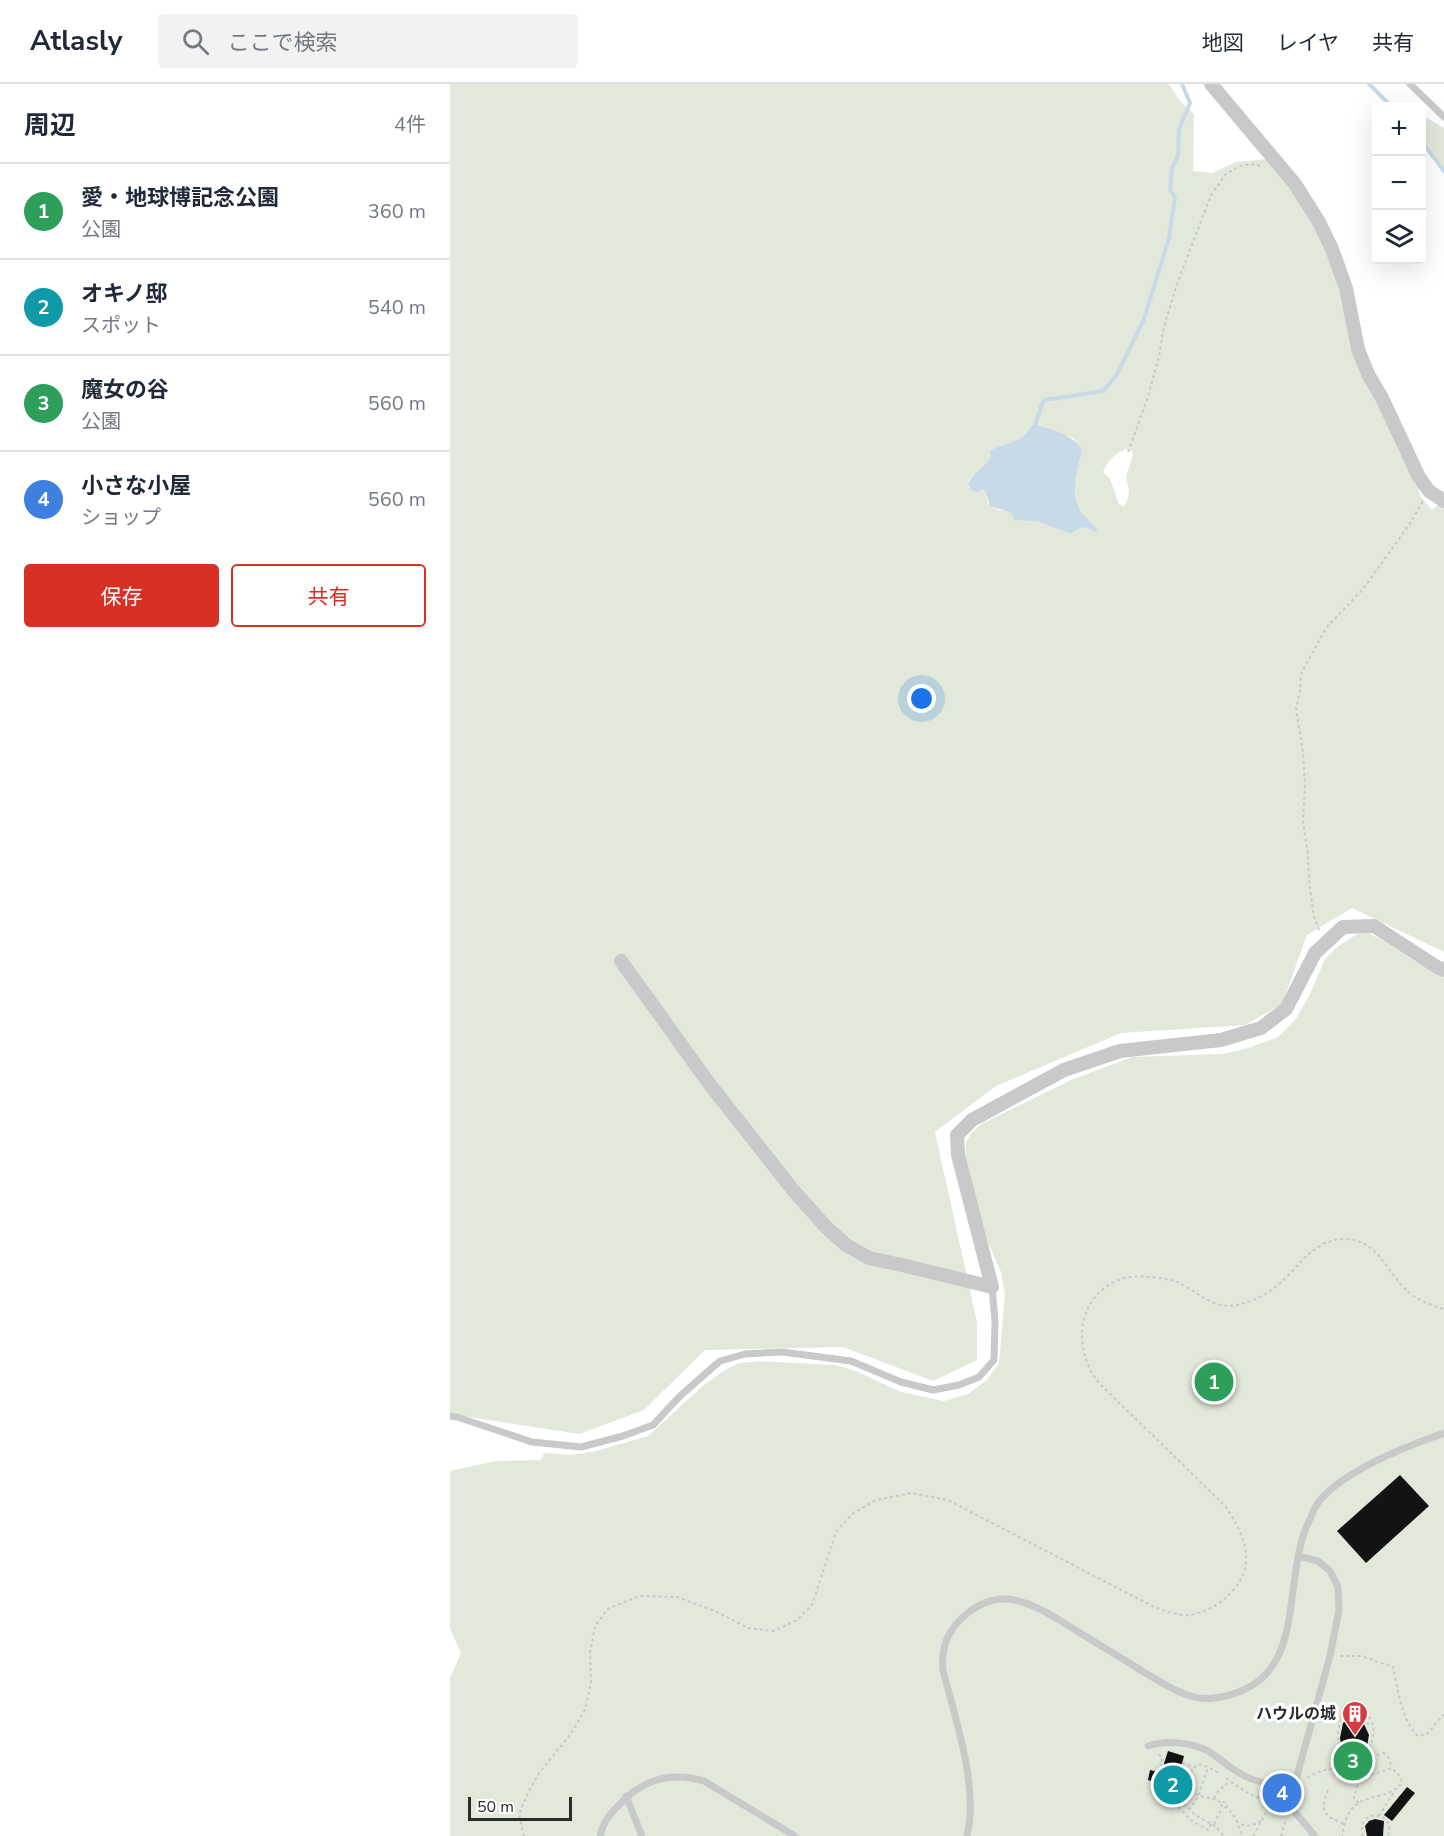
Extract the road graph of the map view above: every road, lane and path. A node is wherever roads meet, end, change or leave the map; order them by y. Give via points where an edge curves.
1 (1210, 84) edge
2 (1410, 84) edge
3 (1444, 117) edge
4 (1281, 168) junction
5 (1128, 452) dead end
6 (1428, 491) junction
7 (1444, 501) edge
8 (1327, 942) junction
9 (621, 961) dead end
10 (1444, 970) edge
11 (992, 1287) junction
12 (1444, 1309) edge
13 (450, 1416) edge
14 (1444, 1433) edge
15 (1298, 1556) junction
16 (1330, 1656) junction
17 (1444, 1714) edge
18 (1312, 1719) junction
19 (1340, 1719) junction
20 (1356, 1719) dead end
21 (1372, 1722) junction
22 (1148, 1746) joint
23 (1364, 1758) junction
24 (1182, 1763) dead end
25 (1194, 1767) junction
26 (1392, 1768) junction
27 (1169, 1770) dead end
28 (1191, 1774) junction
29 (1361, 1774) junction
30 (1230, 1781) dead end
31 (1293, 1787) junction
32 (1184, 1789) junction
33 (1328, 1790) dead end
34 (1395, 1790) junction
35 (1198, 1795) junction
36 (626, 1796) junction
37 (1180, 1799) junction
38 (1214, 1799) junction
39 (1266, 1802) dead end
40 (1222, 1803) junction
41 (1359, 1803) junction
42 (1289, 1805) junction
43 (1227, 1807) junction
44 (1222, 1808) junction
45 (1189, 1810) junction
46 (1379, 1816) junction
47 (1263, 1820) junction
48 (1236, 1821) junction
49 (1212, 1824) junction
50 (1345, 1824) junction
51 (524, 1836) edge
52 (600, 1836) edge
53 (642, 1836) edge
54 (795, 1836) edge
55 (967, 1836) edge
56 (1224, 1836) edge
57 (1242, 1836) edge
58 (1253, 1836) edge
59 (1281, 1836) edge
60 (1315, 1836) edge
61 (1342, 1836) edge
62 (1363, 1836) edge
63 (1388, 1836) edge

1 - 4 street
2 - 3 lane
4 - 5 path via 1239,166 1226,174 1211,195 1177,284 1148,398
4 - 6 street via 1309,204 1332,249 1368,374
6 - 7 street
6 - 8 path via 1363,589 1326,628 1301,674 1296,708 1305,784 1303,821 1314,917
8 - 10 street via 1343,927 1374,926
8 - 11 street via 1315,953 1286,1009 1261,1028 1221,1040 1120,1051 1064,1070 972,1120 957,1135 958,1155
9 - 11 street via 708,1082 793,1190 846,1245 869,1258
11 - 13 lane via 994,1360 979,1377 959,1386 933,1390 901,1382 852,1360 812,1354 744,1354 720,1361 653,1425 581,1447 532,1442
12 - 51 path via 1414,1297 1366,1244 1348,1239 1327,1241 1310,1251 1274,1288 1256,1299 1234,1305 1213,1303 1170,1279 1139,1276 1111,1284 1094,1297 1085,1312 1081,1336 1089,1371 1233,1517 1247,1562 1233,1593 1214,1607 1190,1615 1168,1612 948,1500 911,1493 876,1500 852,1514 836,1532 812,1605 797,1620 774,1631 748,1628 677,1597 639,1596 608,1610 595,1626 585,1710 528,1793 519,1814
14 - 15 lane via 1341,1480 1319,1500
15 - 16 lane via 1317,1561 1330,1571 1338,1587 1339,1610
15 - 55 lane via 1288,1630 1277,1659 1265,1675 1244,1691 1212,1699 1183,1693 1163,1683 1022,1602 996,1600 967,1613 949,1632 942,1656 967,1775 971,1806
16 - 17 path via 1361,1656 1393,1667 1406,1717 1418,1736 1427,1734
16 - 18 lane
18 - 19 path
18 - 31 lane
19 - 21 path via 1357,1708
19 - 23 path via 1339,1746 1343,1754 1352,1759
20 - 21 path
21 - 23 path via 1374,1733
22 - 27 path via 1161,1755 1162,1768
22 - 31 lane via 1195,1746 1243,1776
23 - 26 path via 1386,1754
24 - 25 path
25 - 28 path
25 - 35 path via 1208,1767
26 - 29 path
26 - 34 path via 1402,1783
28 - 32 path
28 - 32 path via 1186,1773
29 - 31 path via 1327,1769
29 - 41 path via 1354,1797
30 - 38 path
31 - 42 lane
32 - 35 path
32 - 37 path
33 - 50 path via 1323,1802 1325,1812 1329,1818
34 - 41 path
34 - 46 path
35 - 38 path
35 - 45 path
36 - 52 lane via 602,1827
36 - 53 lane
36 - 54 lane via 664,1777 689,1777 704,1781
37 - 45 path
37 - 49 path via 1176,1805 1191,1820 1208,1830
38 - 40 path
39 - 47 path
40 - 43 path
40 - 44 path
41 - 50 path via 1348,1814
42 - 59 path
42 - 60 lane
43 - 44 path
43 - 48 path
44 - 49 path
45 - 49 path
46 - 62 path via 1365,1820
46 - 63 path via 1388,1824
47 - 48 path via 1246,1826
47 - 58 path
48 - 57 path
49 - 56 path
50 - 61 path

